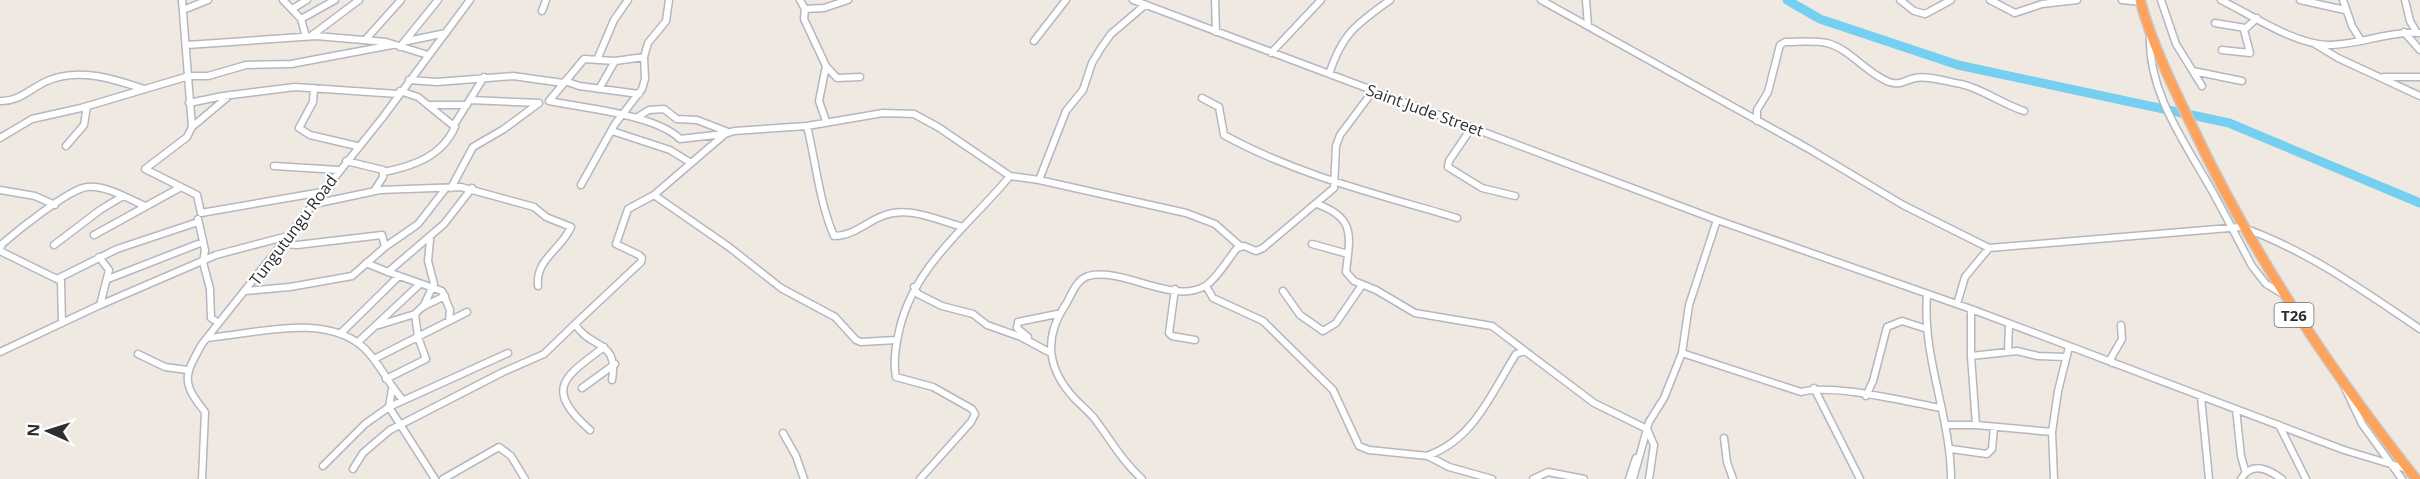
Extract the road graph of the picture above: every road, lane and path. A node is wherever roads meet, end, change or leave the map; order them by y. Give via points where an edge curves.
1 (182, 0) edge
2 (208, 0) edge
3 (283, 0) edge
4 (307, 0) edge
5 (335, 0) edge
6 (359, 0) edge
7 (401, 0) edge
8 (438, 0) edge
9 (468, 0) edge
10 (546, 0) edge
11 (628, 0) edge
12 (669, 0) edge
13 (800, 0) edge
14 (848, 0) edge
15 (1066, 0) edge
16 (1133, 0) edge
17 (1215, 0) edge
18 (1321, 0) edge
19 (1390, 0) edge
20 (1541, 0) edge
21 (1586, 0) edge
22 (1900, 0) edge
23 (1951, 0) edge
24 (1990, 0) edge
25 (2077, 0) edge
26 (2122, 0) edge
27 (2161, 0) edge
28 (2221, 0) edge
29 (2300, 0) edge
30 (2343, 0) edge
31 (2405, 0) edge
32 (2136, 1) edge
33 (1145, 5) junction
34 (292, 9) junction
35 (805, 9) junction
36 (183, 10) junction
37 (542, 10) dead end
38 (2345, 10) junction
39 (2257, 18) junction
40 (301, 19) junction
41 (2215, 23) dead end
42 (1588, 26) junction
43 (2245, 28) junction
44 (416, 30) junction
45 (1216, 32) junction
46 (2404, 32) junction
47 (443, 33) junction
48 (2150, 33) junction
49 (2418, 33) edge
50 (308, 37) junction
51 (366, 39) junction
52 (2360, 39) junction
53 (406, 41) junction
54 (1034, 41) dead end
55 (2312, 43) junction
56 (187, 45) junction
57 (392, 45) junction
58 (400, 46) junction
59 (2222, 50) dead end
60 (2420, 50) edge
61 (1271, 53) junction
62 (428, 55) junction
63 (644, 57) junction
64 (597, 60) junction
65 (615, 61) junction
66 (826, 66) junction
67 (2193, 71) junction
68 (1329, 74) junction
69 (189, 76) junction
70 (484, 77) junction
71 (860, 77) dead end
72 (2380, 77) junction
73 (2420, 77) edge
74 (409, 80) junction
75 (2242, 81) dead end
76 (564, 82) junction
77 (2202, 86) dead end
78 (314, 88) junction
79 (599, 89) junction
80 (146, 90) junction
81 (1373, 91) junction
82 (399, 92) junction
83 (639, 94) junction
84 (230, 95) junction
85 (2420, 96) edge
86 (1202, 98) dead end
87 (0, 101) edge
88 (549, 101) junction
89 (468, 102) junction
90 (189, 103) junction
91 (539, 103) junction
92 (429, 105) junction
93 (87, 106) junction
94 (1757, 110) junction
95 (2024, 111) dead end
96 (1743, 114) junction
97 (621, 115) junction
98 (636, 118) junction
99 (826, 121) junction
100 (1757, 121) junction
101 (454, 125) junction
102 (807, 126) junction
103 (192, 127) junction
104 (1472, 127) junction
105 (612, 131) junction
106 (726, 133) junction
107 (0, 138) edge
108 (66, 146) dead end
109 (357, 146) junction
110 (346, 160) junction
111 (691, 163) junction
112 (274, 166) dead end
113 (339, 170) junction
114 (384, 172) junction
115 (1010, 176) junction
116 (1039, 180) junction
117 (1336, 183) junction
118 (581, 185) dead end
119 (181, 188) junction
120 (448, 188) junction
121 (472, 188) junction
122 (0, 190) edge
123 (374, 191) junction
124 (322, 192) junction
125 (654, 195) junction
126 (123, 196) junction
127 (1515, 196) dead end
128 (314, 204) junction
129 (1317, 204) junction
130 (55, 206) junction
131 (145, 206) junction
132 (201, 213) junction
133 (1457, 218) dead end
134 (1717, 220) junction
135 (198, 222) junction
136 (963, 226) junction
137 (2236, 227) junction
138 (94, 235) dead end
139 (289, 236) junction
140 (430, 239) junction
141 (203, 242) junction
142 (282, 244) junction
143 (1312, 244) dead end
144 (54, 245) dead end
145 (1240, 246) junction
146 (385, 247) junction
147 (1989, 248) junction
148 (1348, 254) junction
149 (99, 257) junction
150 (203, 262) junction
151 (366, 263) junction
152 (388, 272) junction
153 (399, 276) junction
154 (57, 279) junction
155 (108, 279) junction
156 (420, 284) junction
157 (1362, 285) junction
158 (538, 286) dead end
159 (1206, 286) junction
160 (914, 287) junction
161 (433, 288) junction
162 (1175, 289) junction
163 (246, 291) junction
164 (1283, 291) dead end
165 (1927, 295) junction
166 (445, 296) junction
167 (1957, 304) junction
168 (100, 305) junction
169 (422, 307) junction
170 (1971, 309) junction
171 (467, 312) dead end
172 (415, 314) junction
173 (1057, 314) junction
174 (449, 321) junction
175 (62, 323) junction
176 (219, 323) junction
177 (575, 324) junction
178 (2009, 324) junction
179 (2121, 325) dead end
180 (376, 327) junction
181 (1927, 329) junction
182 (2420, 329) edge
183 (341, 333) junction
184 (418, 337) junction
185 (207, 338) junction
186 (897, 340) junction
187 (1195, 340) dead end
188 (358, 342) junction
189 (1032, 342) junction
190 (604, 347) junction
191 (2069, 347) junction
192 (1524, 351) junction
193 (0, 352) edge
194 (1049, 352) junction
195 (2008, 352) junction
196 (508, 353) dead end
197 (1682, 353) junction
198 (138, 354) dead end
199 (1971, 356) junction
200 (2066, 357) junction
201 (374, 359) junction
202 (2112, 363) junction
203 (615, 364) junction
204 (187, 370) junction
205 (386, 379) junction
206 (612, 380) dead end
207 (2344, 387) junction
208 (582, 388) dead end
209 (1814, 388) junction
210 (392, 389) junction
211 (1866, 396) junction
212 (2201, 397) junction
213 (403, 400) junction
214 (389, 407) junction
215 (1941, 408) junction
216 (2236, 409) junction
217 (400, 424) junction
218 (1945, 425) junction
219 (1976, 425) junction
220 (2279, 425) junction
221 (1994, 427) junction
222 (1646, 429) junction
223 (590, 430) dead end
224 (2052, 432) junction
225 (783, 433) dead end
226 (1724, 438) dead end
227 (1951, 449) junction
228 (1428, 456) junction
229 (2391, 465) junction
230 (323, 466) dead end
231 (353, 469) dead end
232 (2245, 470) junction
233 (2409, 470) junction
234 (202, 479) edge
235 (435, 479) edge
236 (444, 479) edge
237 (525, 479) edge
238 (804, 479) edge
239 (920, 479) edge
240 (1142, 479) edge
241 (1492, 479) edge
242 (1533, 479) edge
243 (1584, 479) edge
244 (1631, 479) edge
245 (1650, 479) edge
246 (1733, 479) edge
247 (1860, 479) edge
248 (1951, 479) edge
249 (2054, 479) edge
250 (2209, 479) edge
251 (2241, 479) edge
252 (2282, 479) edge
253 (2306, 479) edge
254 (2402, 479) edge
255 (2416, 479) edge

1 - 36 street
2 - 36 street
3 - 34 street
4 - 34 street
5 - 40 street
6 - 50 street
7 - 51 street
8 - 44 street
9 - 47 street, Tungutungu Road
10 - 37 street
11 - 64 street
12 - 63 street via 666,21 648,43
13 - 35 street
14 - 35 street
15 - 54 street
16 - 33 street, Saint Jude Street
17 - 45 street
18 - 61 street
19 - 68 street via 1345,34
20 - 42 street
21 - 42 street
22 - 23 street via 1919,14
24 - 25 street via 2015,13 2042,4
26 - 32 street
27 - 67 street via 2176,44
28 - 39 street
29 - 38 street
30 - 38 street
31 - 49 street via 2410,21
32 - 48 highway, T26
33 - 45 street, Saint Jude Street
33 - 116 street via 1111,34 1096,56 1083,90 1066,111
34 - 40 street
35 - 66 street via 804,19
36 - 56 street
38 - 52 street
39 - 43 street
39 - 55 street
40 - 50 street
41 - 43 street
42 - 96 street
43 - 59 street via 2250,53
44 - 47 street
44 - 53 street
45 - 61 street, Saint Jude Street
46 - 49 street
46 - 52 street
46 - 60 street
47 - 53 street
47 - 62 street, Tungutungu Road
48 - 137 highway, T26
48 - 137 street via 2149,56 2162,96
50 - 51 street
50 - 56 street
51 - 57 street
52 - 55 street via 2329,45
53 - 58 street
55 - 72 street
56 - 69 street
57 - 58 street
57 - 69 street via 291,64 246,65 208,76
58 - 62 street
61 - 68 street, Saint Jude Street
62 - 74 street, Tungutungu Road
63 - 65 street
63 - 83 street via 645,79
64 - 65 street
64 - 76 street via 581,61
65 - 79 street
66 - 71 street via 837,78
66 - 99 street via 819,101
67 - 75 street
67 - 77 street
68 - 81 street, Saint Jude Street
69 - 80 street
69 - 90 street
70 - 74 street via 437,82
70 - 76 street
70 - 89 street
72 - 73 street
72 - 85 street
74 - 82 street, Tungutungu Road
76 - 79 street
76 - 88 street
78 - 82 street
78 - 84 street
78 - 109 street via 312,108 301,119 299,128 310,135
79 - 83 street
80 - 87 street via 117,81 66,76 46,81 8,102
80 - 93 street
81 - 104 street, Saint Jude Street
81 - 117 street via 1340,135 1336,146
82 - 92 street via 411,93
82 - 109 street, Tungutungu Road
83 - 97 street
84 - 90 street
84 - 103 street
86 - 117 street via 1219,105 1224,135 1302,172
88 - 91 street
88 - 97 street
89 - 91 street
89 - 92 street
89 - 101 street
90 - 103 street
91 - 120 street via 473,147
92 - 101 street
93 - 107 street via 32,119
93 - 108 street via 84,125
94 - 95 street via 1768,92 1781,43 1816,42 1835,45 1867,70 1890,81 1903,84 1919,78 1974,87
94 - 96 street
94 - 100 street
96 - 100 street
97 - 98 street
97 - 105 street
98 - 106 street via 671,130 680,139
98 - 106 street via 649,110 664,110 677,119 697,120
99 - 102 street
99 - 115 street via 883,113 914,114
100 - 147 street via 1903,206
101 - 114 street via 451,136 437,152
102 - 106 street
102 - 136 street via 824,212 834,236 894,212
103 - 119 street via 187,137 144,168
104 - 127 street via 1448,167 1482,188
104 - 134 street, Saint Jude Street
105 - 111 street via 670,150
105 - 118 street
106 - 111 street
109 - 110 street, Tungutungu Road
110 - 113 street, Tungutungu Road
110 - 114 street
111 - 125 street
112 - 113 street
113 - 124 street, Tungutungu Road
114 - 123 street
115 - 116 street
115 - 136 street
116 - 145 street via 1186,213 1215,224
117 - 129 street
117 - 133 street
119 - 131 street
119 - 132 street via 197,195
120 - 121 street
120 - 123 street
120 - 146 street via 418,224
121 - 140 street via 457,211
121 - 158 street via 534,207 546,217 571,227 539,268
122 - 130 street via 35,196
123 - 128 street
124 - 128 street, Tungutungu Road
124 - 132 street
125 - 177 street via 628,209 616,239 618,247 639,255 641,262
125 - 186 street via 781,288 835,317 856,340
126 - 130 street via 85,187
126 - 131 street
126 - 144 street
128 - 139 street, Tungutungu Road
129 - 145 street via 1260,250
129 - 148 street via 1329,207 1349,226
130 - 154 street via 7,239 0,249
131 - 138 street
132 - 135 street
134 - 165 street, Saint Jude Street
134 - 197 street via 1689,305
135 - 141 street
135 - 149 street
136 - 160 street
137 - 147 street
137 - 182 street via 2263,233 2287,245
137 - 207 highway, T26
139 - 142 street, Tungutungu Road
139 - 150 street
140 - 152 street
140 - 161 street via 428,261
141 - 150 street
141 - 155 street
142 - 146 street via 374,235 382,236
142 - 163 street, Tungutungu Road
143 - 148 street
145 - 159 street
146 - 151 street
147 - 167 street via 1965,277
148 - 157 street via 1346,272
149 - 154 street
149 - 155 street via 108,267
150 - 168 street
150 - 176 street via 210,289 211,318
151 - 152 street
151 - 163 street via 348,277
152 - 153 street
153 - 156 street
153 - 183 street
154 - 175 street via 63,285
155 - 168 street
156 - 161 street
156 - 180 street
157 - 164 street via 1350,297 1342,318 1323,331 1300,315
157 - 192 street via 1415,313 1492,327
159 - 162 street via 1192,291
159 - 228 street via 1213,298 1263,321 1333,390 1359,446
160 - 186 street via 899,318
160 - 189 street via 918,294 942,306 970,312 987,325
161 - 166 street
161 - 169 street
162 - 173 street via 1125,277 1091,275 1078,282
162 - 187 street via 1169,333
163 - 176 street, Tungutungu Road
165 - 167 street, Saint Jude Street
165 - 181 street
166 - 169 street
166 - 174 street
167 - 170 street, Saint Jude Street
168 - 175 street
169 - 172 street
170 - 178 street, Saint Jude Street
170 - 199 street
171 - 174 street
172 - 180 street
172 - 184 street
173 - 189 street via 1018,322 1017,328
173 - 194 street
174 - 184 street
175 - 193 street
176 - 185 street, Tungutungu Road
177 - 190 street
177 - 217 street via 544,354
178 - 191 street, Saint Jude Street
178 - 195 street
179 - 202 street via 2124,338 2111,358
180 - 188 street
181 - 211 street via 1897,321 1887,327
181 - 215 street
183 - 185 street via 298,327
183 - 188 street
184 - 201 street
184 - 205 street via 426,359
185 - 204 street, Tungutungu Road
186 - 239 street via 896,377 933,387 975,414
188 - 201 street
189 - 194 street
190 - 203 street
190 - 223 street via 569,374 563,386 567,405
191 - 200 street
191 - 202 street, Saint Jude Street
192 - 222 street via 1594,403
192 - 228 street via 1516,354 1465,432 1448,449
194 - 240 street via 1066,387 1095,419 1120,459
195 - 199 street
195 - 200 street
196 - 213 street
197 - 209 street via 1784,388 1801,392
197 - 222 street
198 - 204 street via 165,367
199 - 219 street
200 - 224 street
201 - 205 street
202 - 212 street, Saint Jude Street
203 - 206 street
203 - 208 street
204 - 234 street via 192,394 205,412
205 - 210 street
207 - 229 street via 2360,422
207 - 233 highway, T26
209 - 211 street
209 - 247 street
210 - 213 street
210 - 214 street
211 - 215 street
212 - 216 street, Saint Jude Street
212 - 250 street
213 - 214 street
214 - 217 street
214 - 230 street via 365,424
215 - 218 street
216 - 220 street, Saint Jude Street
216 - 232 street
217 - 231 street via 374,443
217 - 235 street
218 - 219 street
218 - 227 street
219 - 221 street
220 - 229 street, Saint Jude Street
220 - 253 street
221 - 224 street
221 - 227 street via 1992,449 1987,454
222 - 244 street
222 - 245 street via 1654,445
224 - 249 street
225 - 238 street
226 - 246 street
227 - 248 street
228 - 241 street via 1449,467
229 - 233 street, Saint Jude Street
229 - 254 street
232 - 251 street
232 - 252 street via 2266,469
233 - 255 highway, T26
236 - 237 street via 499,447 514,460
242 - 243 street via 1548,471

